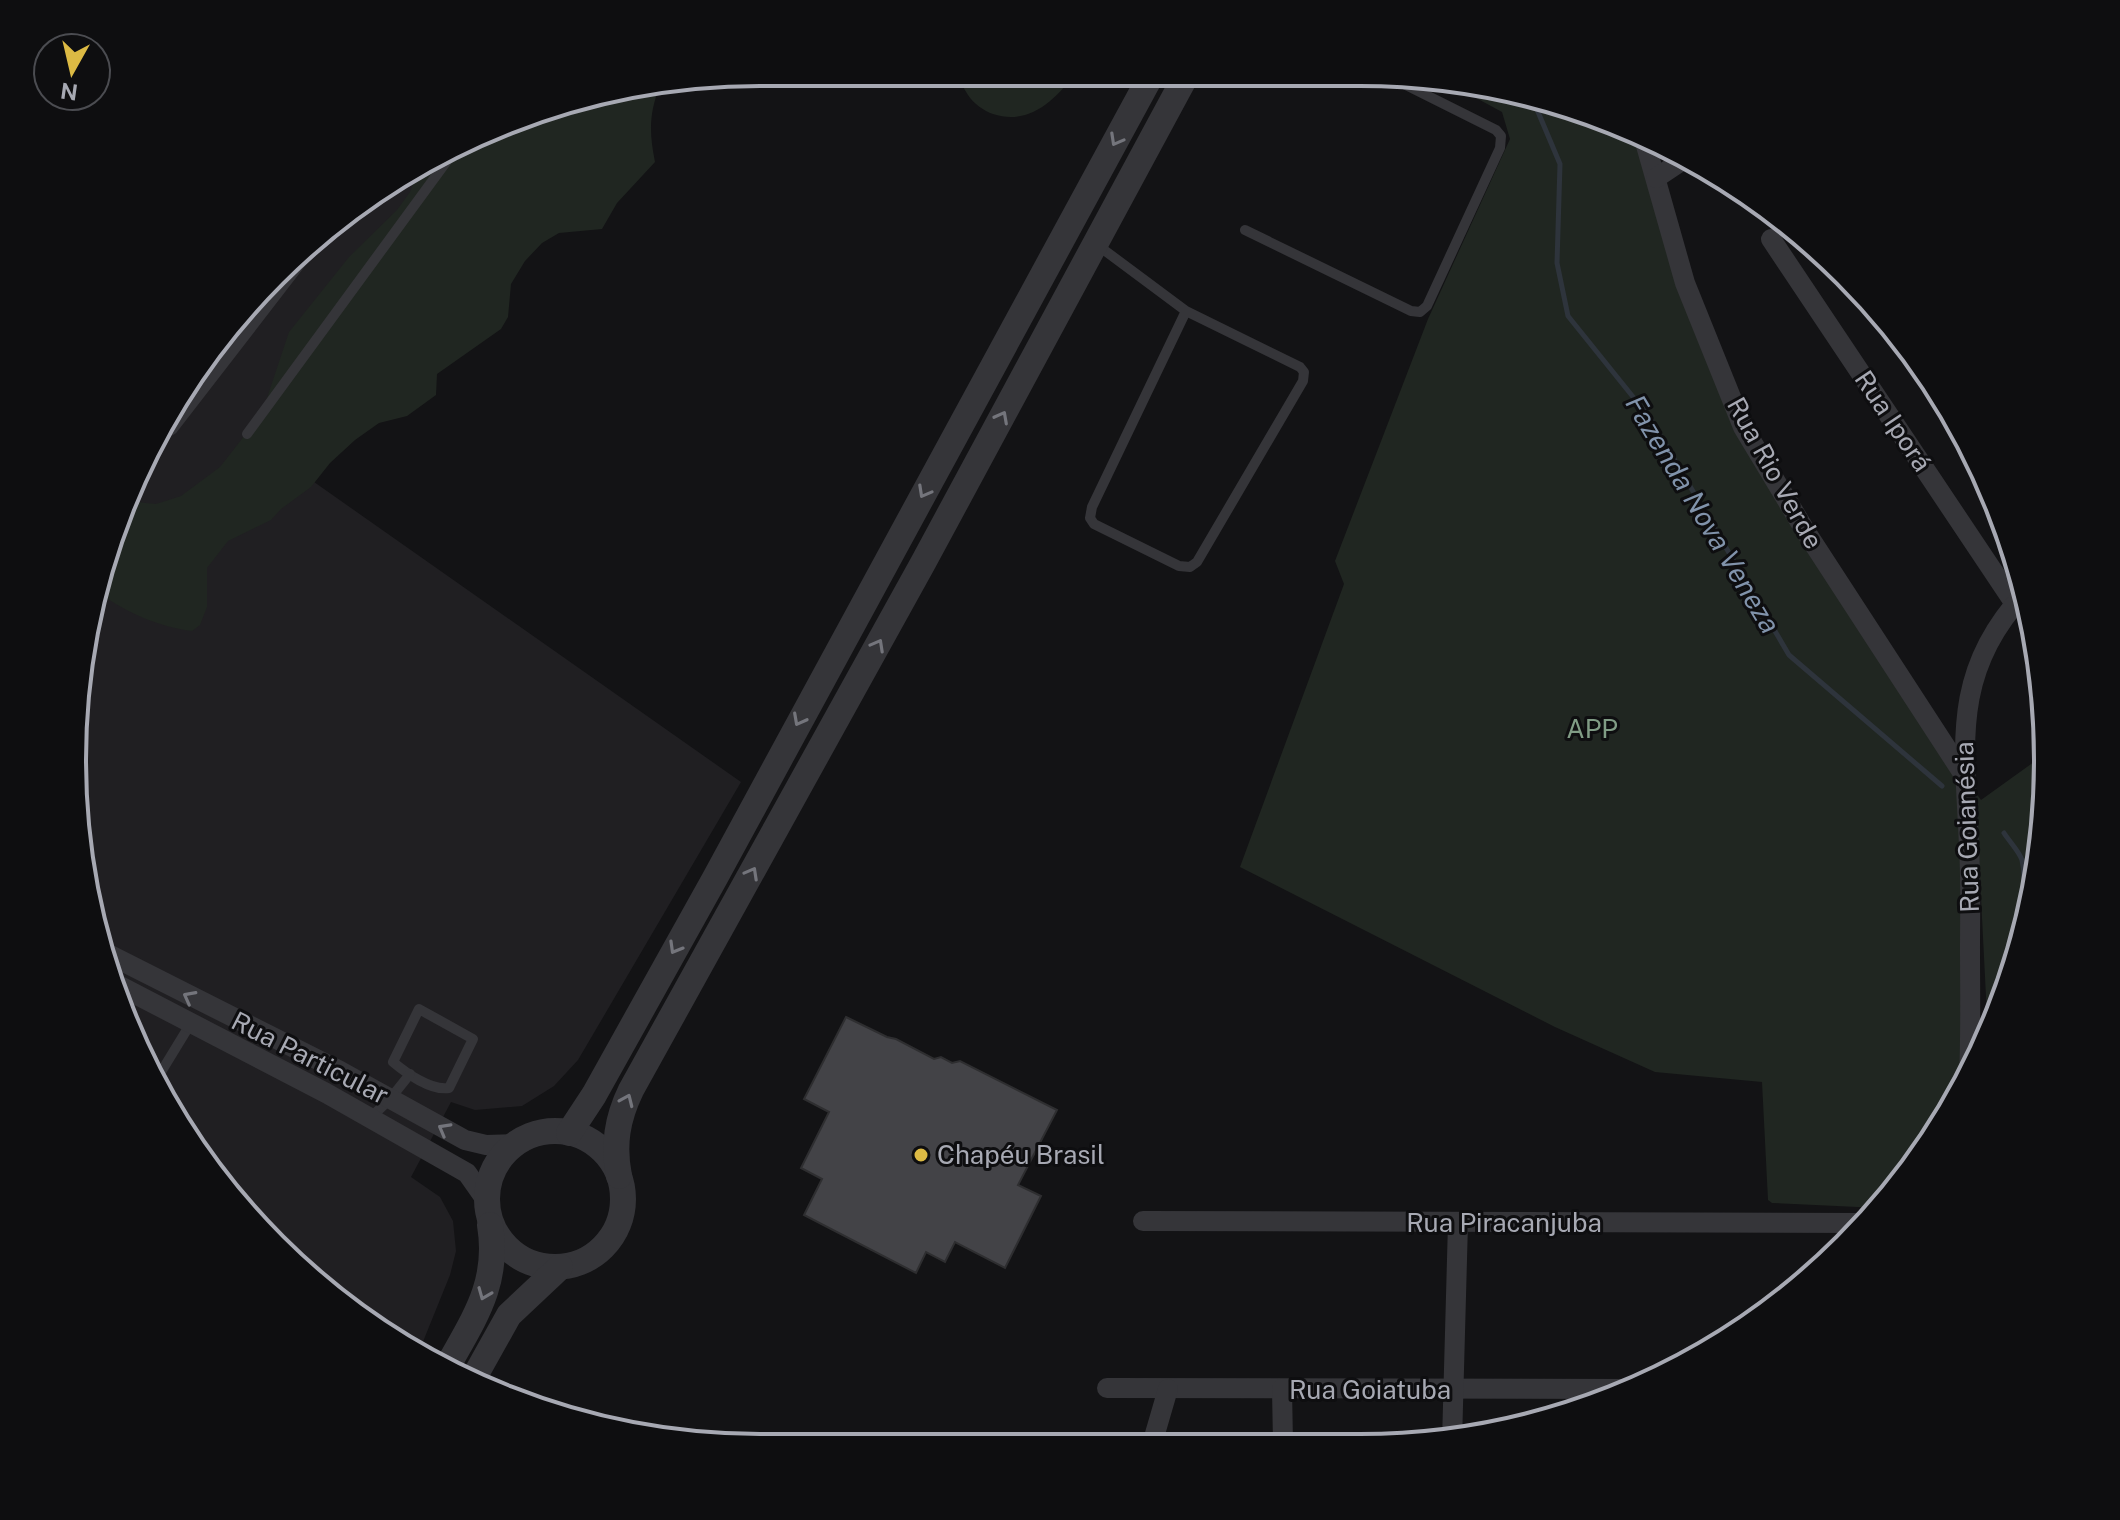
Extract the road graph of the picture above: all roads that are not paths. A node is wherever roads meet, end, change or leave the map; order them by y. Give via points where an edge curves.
1 (1145, 86) edge
2 (1180, 86) edge
3 (1412, 88) edge
4 (1648, 151) edge
5 (444, 165) edge
6 (1676, 165) edge
7 (1656, 178) junction
8 (1245, 230) dead end
9 (1771, 239) dead end
10 (1095, 243) junction
11 (1186, 311) junction
12 (247, 434) dead end
13 (2011, 586) edge
14 (2016, 606) edge
15 (1964, 775) junction
16 (116, 958) edge
17 (127, 990) edge
18 (191, 1023) junction
19 (1969, 1047) edge
20 (162, 1070) edge
21 (340, 1071) junction
22 (410, 1074) junction
23 (326, 1093) junction
24 (390, 1099) junction
25 (370, 1118) junction
26 (569, 1133) junction
27 (519, 1144) junction
28 (619, 1176) junction
29 (487, 1209) junction
30 (1143, 1221) dead end
31 (1458, 1223) junction
32 (1850, 1223) edge
33 (560, 1267) junction
34 (451, 1359) edge
35 (478, 1371) edge
36 (1107, 1388) dead end
37 (1168, 1389) junction
38 (1282, 1389) junction
39 (1452, 1390) junction
40 (1597, 1391) edge
41 (1452, 1427) edge
42 (1155, 1434) edge
43 (1283, 1434) edge

1 -> 26 street via 715,878
2 - 10 street
3 - 8 lane via 1501,136 1500,148 1420,312
4 - 7 street, Rua Rio Verde
5 - 12 lane
6 - 7 street
7 - 15 street, Rua Rio Verde via 1685,283 1743,427
9 - 13 street, Rua Iporá
10 - 11 lane
28 -> 10 street via 617,1129 631,1090
11 - 11 lane via 1304,372 1190,567 1090,518
14 - 15 street, Rua Goianésia via 1980,661 1969,690
15 - 19 street, Rua Goianésia
21 -> 16 street, Rua Particular
17 - 18 street, Rua Particular
18 - 20 lane
18 - 23 street, Rua Particular
21 - 23 street
21 - 24 street, Rua Particular
22 - 22 lane via 449,1088 473,1039 418,1010 393,1060
22 - 24 lane
23 - 25 street, Rua Particular
24 - 25 lane
27 -> 24 street, Rua Particular via 465,1140
25 - 29 street, Rua Particular via 467,1173
26 - 27 street via 535,1134
26 - 28 street via 600,1148
27 - 29 street via 494,1166
28 - 33 street via 623,1203 615,1230 598,1251
29 - 33 street via 495,1232 516,1255
29 -> 34 street via 492,1271
30 - 31 street, Rua Piracanjuba
31 - 32 street, Rua Piracanjuba
31 - 39 street
33 - 35 street via 509,1315
36 - 37 street, Rua Goiatuba
37 - 38 street, Rua Goiatuba
37 - 42 street
38 - 39 street, Rua Goiatuba
38 - 43 street
39 - 40 street, Rua Goiatuba
39 - 41 street

